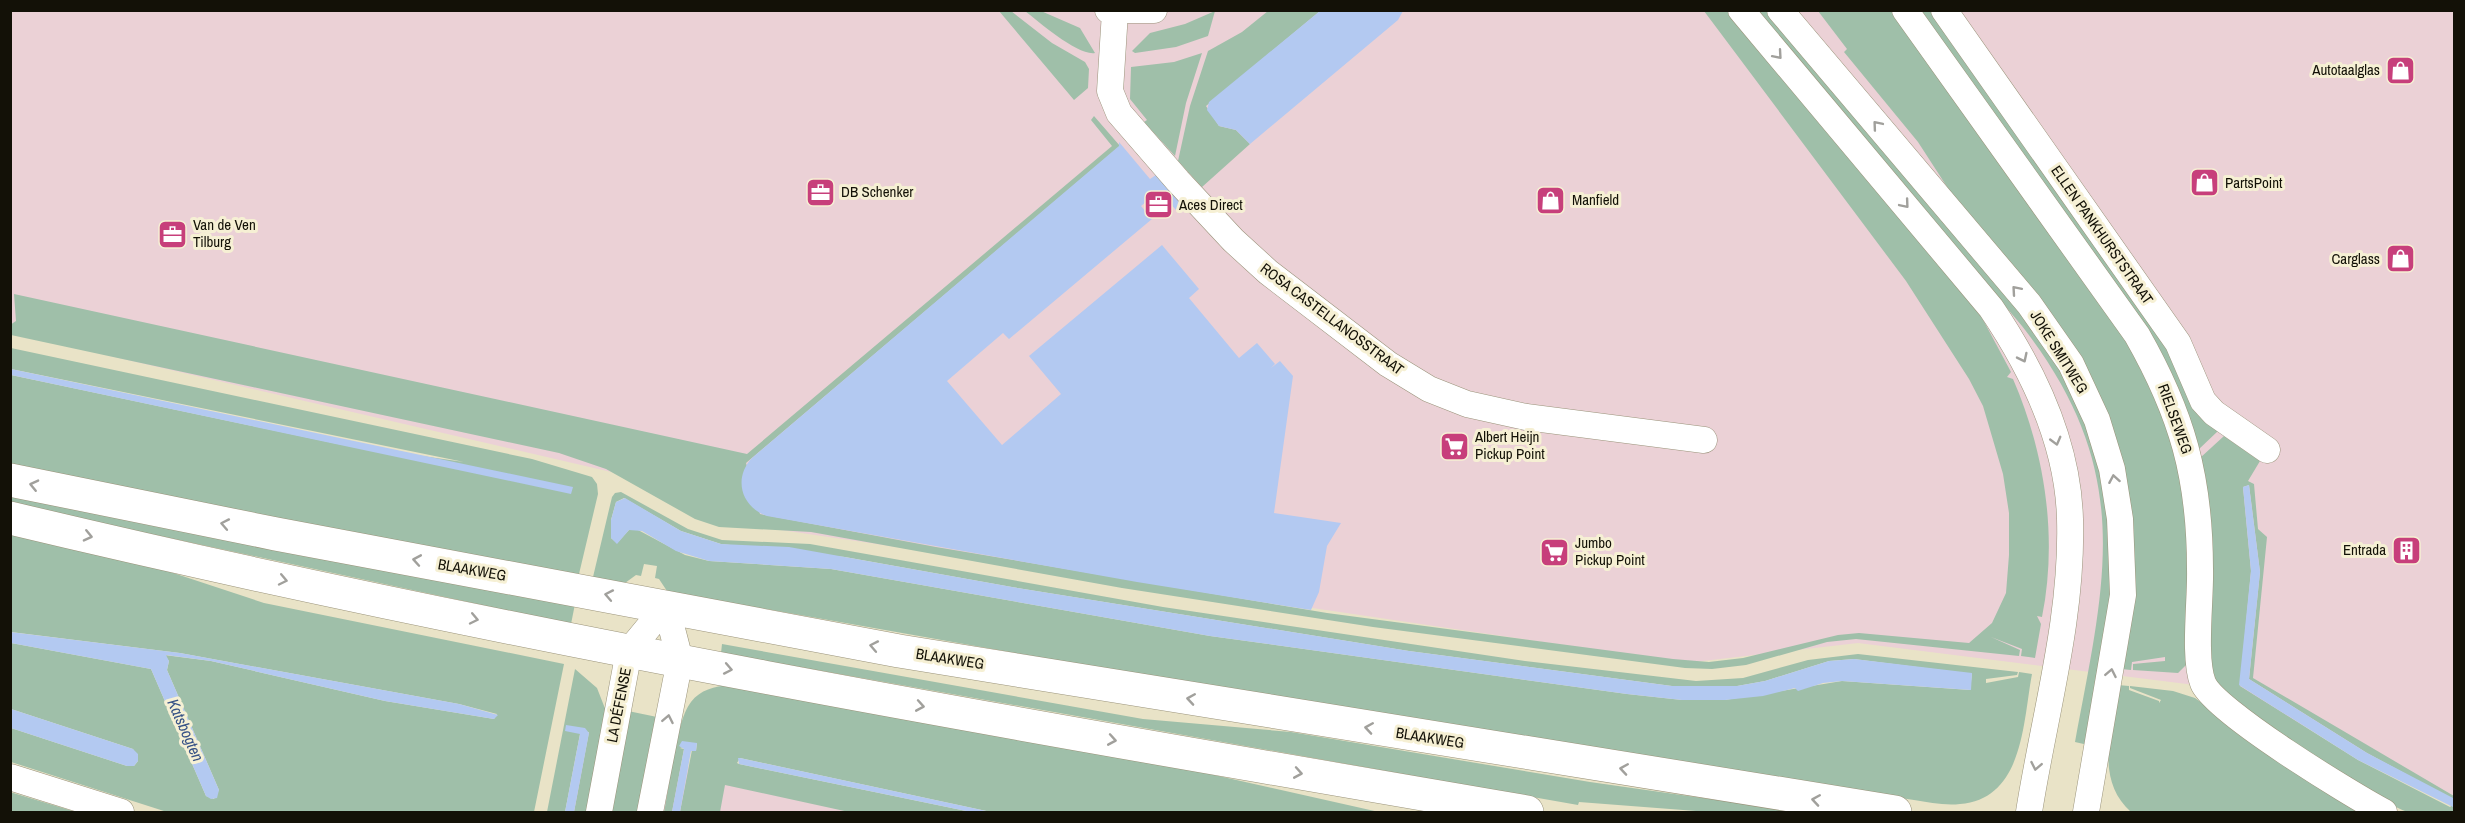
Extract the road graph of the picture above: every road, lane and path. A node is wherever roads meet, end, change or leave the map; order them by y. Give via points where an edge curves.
1 (1154, 10) edge
2 (1741, 10) edge
3 (1780, 10) edge
4 (1905, 10) edge
5 (1944, 10) edge
6 (1112, 11) edge
7 (1704, 440) dead end
8 (2266, 450) dead end
9 (10, 480) edge
10 (10, 518) edge
11 (666, 606) junction
12 (629, 651) junction
13 (680, 660) junction
14 (10, 777) edge
15 (121, 813) edge
16 (599, 813) edge
17 (650, 813) edge
18 (1527, 813) edge
19 (1894, 813) edge
20 (2029, 813) edge
21 (2086, 813) edge
22 (2384, 813) edge

1 - 6 street
2 -> 20 street via 1991,308 2017,345 2050,417 2066,482 2069,574
21 -> 3 street, JOKE SMITWEG via 2123,586 2120,519 2112,470 2097,420 2071,364 2029,304
4 - 22 street, RIELSEWEG via 2137,335 2167,390 2185,438 2198,512 2199,658 2203,683 2230,710 2312,770
5 - 8 street, ELLEN PANKHURSTSTRAAT via 2178,343 2203,401 2214,414
6 - 7 street, ROSA CASTELLANOSSTRAAT via 1110,91 1119,113 1233,240 1268,272 1388,364 1429,389 1467,404 1526,417
11 -> 9 main road, BLAAKWEG
10 -> 12 main road via 184,560
11 - 12 street, LA DÉFENSE
11 - 13 street
19 -> 11 main road, BLAAKWEG via 899,651
12 - 13 main road
12 - 16 street, LA DÉFENSE
17 -> 13 street
13 -> 18 main road via 899,703
14 - 15 street

